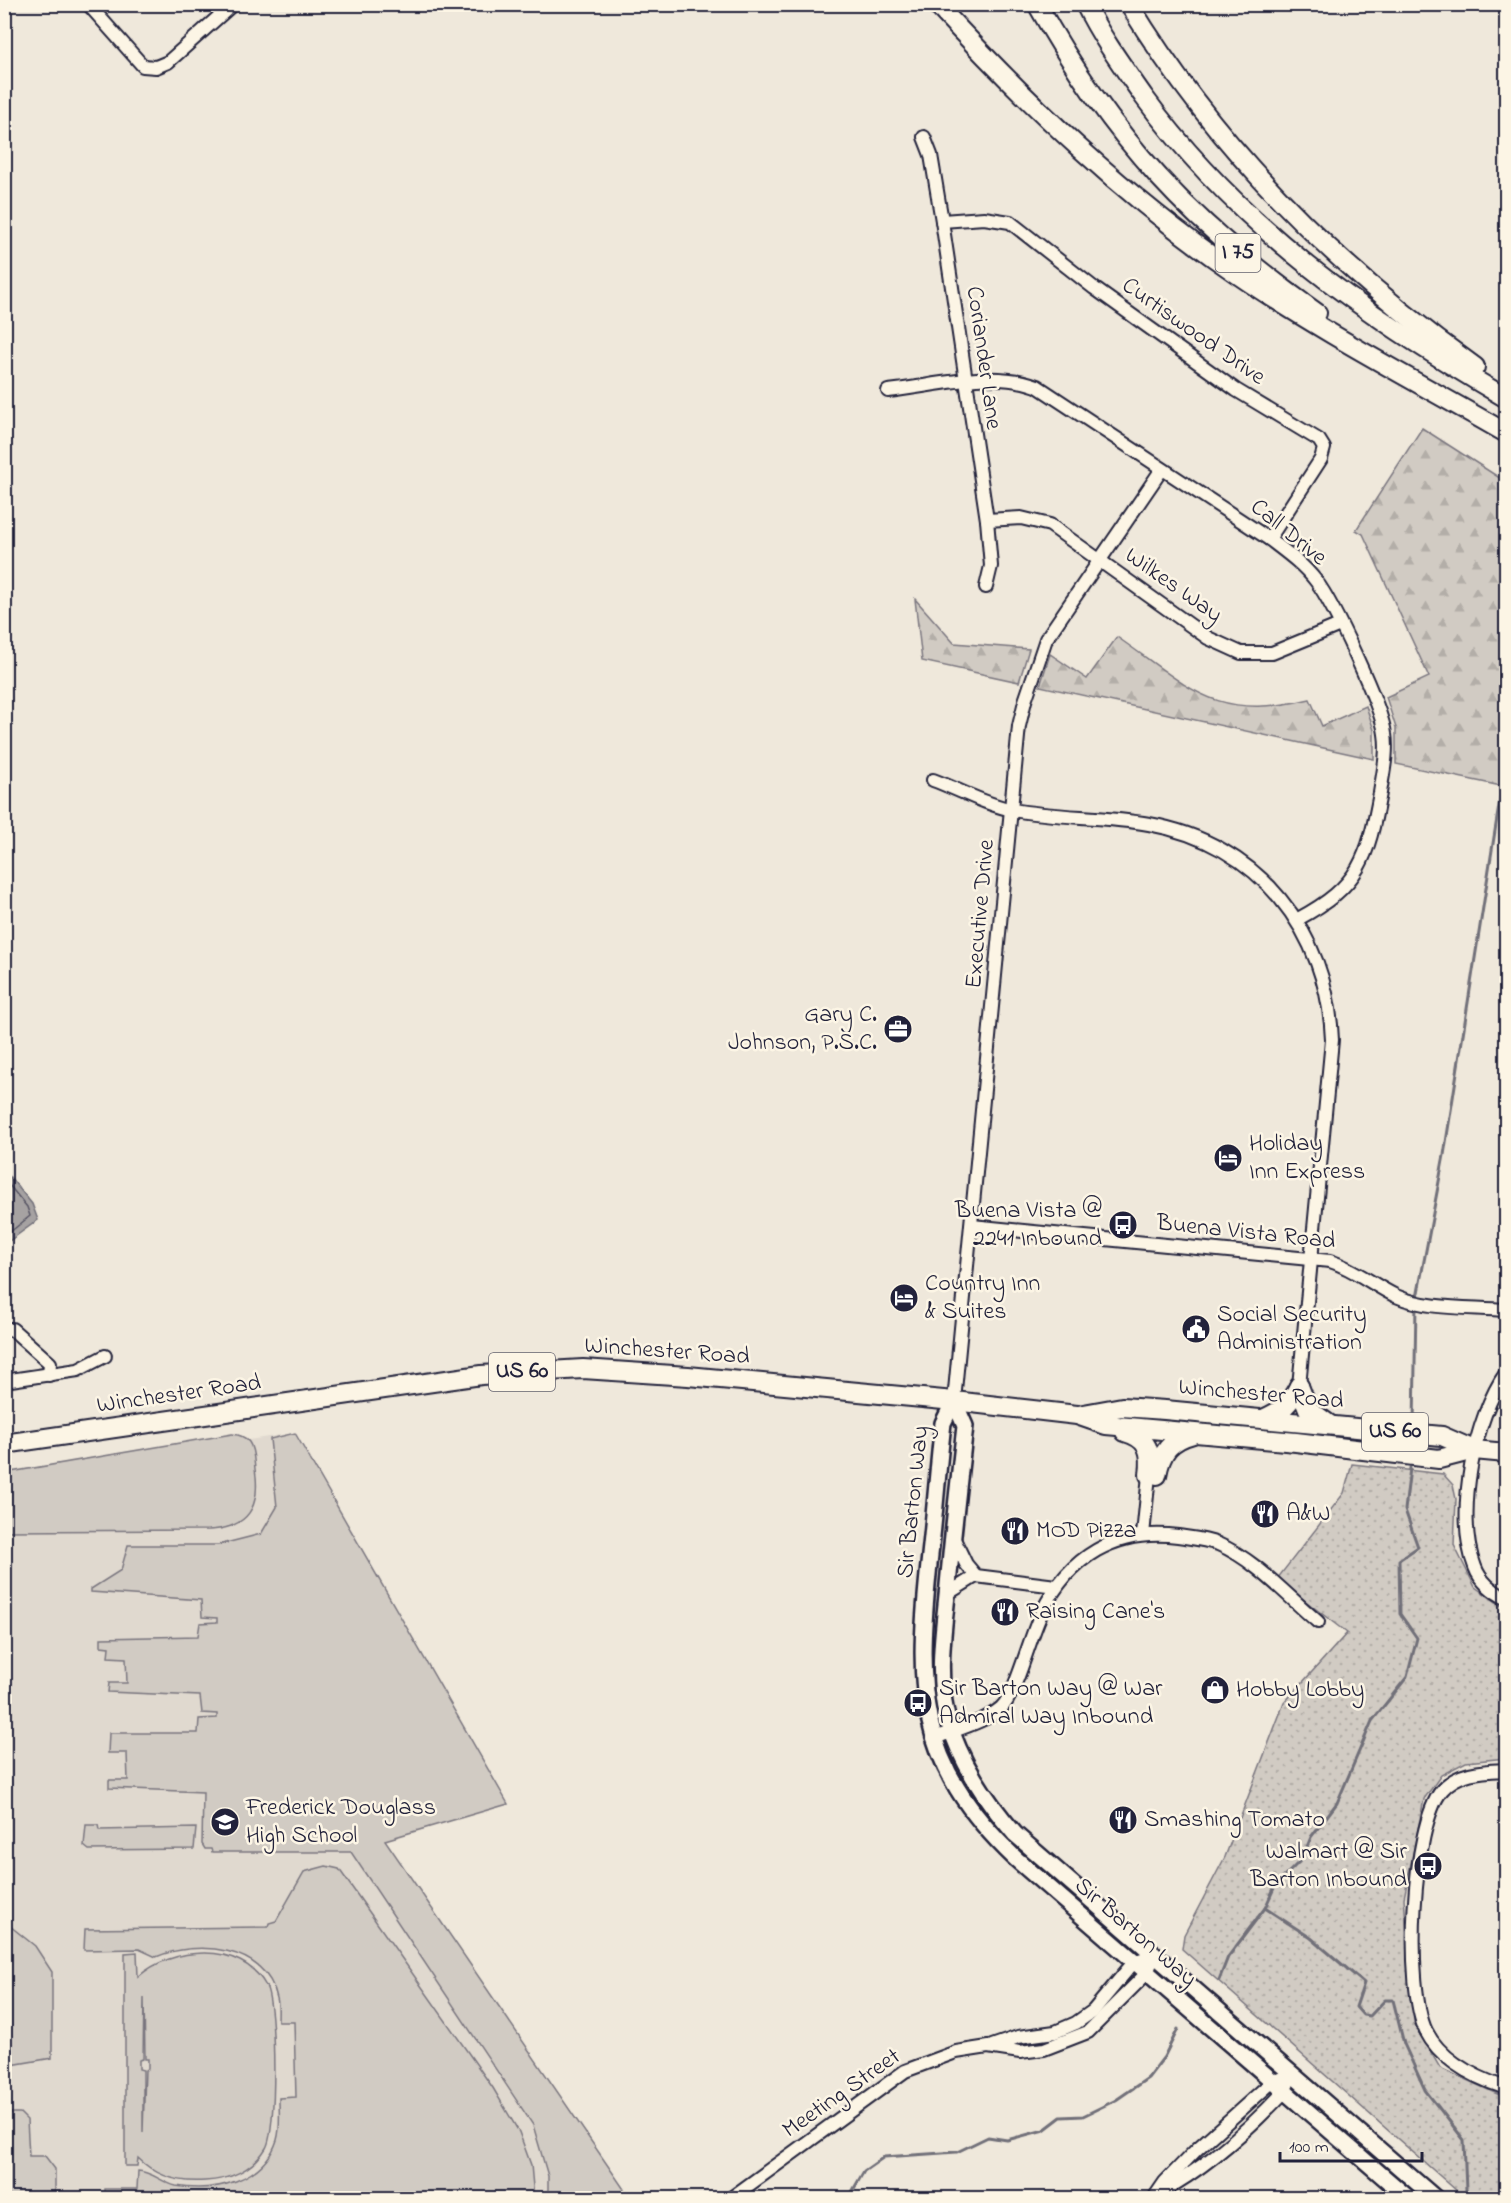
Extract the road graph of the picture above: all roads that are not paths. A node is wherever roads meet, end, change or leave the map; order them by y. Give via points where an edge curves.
1 (88, 4) edge
2 (233, 4) edge
3 (936, 4) edge
4 (1036, 4) edge
5 (1085, 4) edge
6 (1129, 4) edge
7 (924, 136) dead end
8 (942, 221) junction
9 (964, 382) junction
10 (1506, 388) edge
11 (888, 391) dead end
12 (1506, 398) edge
13 (1506, 432) edge
14 (1162, 469) junction
15 (987, 520) junction
16 (1269, 539) junction
17 (1101, 561) junction
18 (986, 587) dead end
19 (1340, 625) junction
20 (933, 780) dead end
21 (1012, 810) junction
22 (1298, 919) junction
23 (972, 1226) junction
24 (1311, 1259) junction
25 (1506, 1310) edge
26 (4, 1330) edge
27 (105, 1356) dead end
28 (1506, 1373) edge
29 (49, 1376) junction
30 (4, 1381) edge
31 (1299, 1386) junction
32 (954, 1401) junction
33 (1077, 1415) junction
34 (1262, 1420) junction
35 (1106, 1425) junction
36 (1333, 1426) junction
37 (1197, 1433) junction
38 (4, 1444) edge
39 (1474, 1450) junction
40 (1506, 1453) edge
41 (1153, 1476) junction
42 (1147, 1535) junction
43 (953, 1537) junction
44 (976, 1576) junction
45 (1056, 1586) junction
46 (947, 1594) junction
47 (1506, 1598) edge
48 (1318, 1622) dead end
49 (952, 1731) junction
50 (935, 1738) junction
51 (1506, 1770) edge
52 (1154, 1955) junction
53 (1134, 1962) junction
54 (1147, 1973) junction
55 (988, 2047) junction
56 (1292, 2074) junction
57 (1278, 2087) junction
58 (1506, 2088) edge
59 (1207, 2140) junction
60 (1218, 2152) junction
61 (1156, 2196) edge
62 (731, 2199) edge
63 (1408, 2199) edge
64 (1435, 2199) edge

1 - 2 street via 143,66 156,67 168,62
3 - 13 highway via 1088,157 1185,236 1289,309
4 - 13 highway, I 75 via 1095,100 1133,150 1217,236 1329,321
5 - 12 highway, I 75 via 1157,114 1229,198 1339,290
6 - 10 highway via 1222,135 1297,219 1415,322
7 - 8 street, Coriander Lane
8 - 9 street, Coriander Lane
8 - 16 street, Curtiswood Drive via 984,218 1010,222 1236,390 1319,440 1324,448 1321,459
9 - 11 street, Call Drive
9 - 14 street, Call Drive via 1016,380 1037,386
9 - 15 street, Coriander Lane
14 - 16 street, Call Drive
14 - 17 street, Executive Drive
15 - 17 street, Wilkes Way via 1021,518 1050,525
15 - 18 street, Coriander Lane via 991,566
16 - 19 street, Call Drive via 1309,572
17 - 19 street, Wilkes Way via 1208,638 1241,652 1272,653
17 - 21 street, Executive Drive via 1058,619 1037,663 1019,726
19 - 22 street, Call Drive via 1381,714 1386,735 1384,769 1373,833 1362,863 1336,894
20 - 21 street
21 - 22 street via 1148,824 1208,842 1263,879
21 - 23 street, Executive Drive
22 - 24 street via 1320,966 1331,1013 1330,1067
23 - 24 street, Buena Vista Road
23 - 32 street, Executive Drive
24 - 25 street, Buena Vista Road via 1349,1267 1404,1298
24 - 31 street
26 - 29 street via 12,1329 41,1353 50,1363
27 - 29 street via 78,1370
28 - 39 street via 1485,1411
29 - 30 street
31 - 34 highway via 1291,1402
31 - 36 highway via 1308,1409
32 - 33 highway, Winchester Road / US 60
32 - 38 highway, Winchester Road / US 60 via 665,1374 547,1370
32 - 43 main road, Sir Barton Way via 965,1426
32 - 50 main road, Sir Barton Way via 943,1423 923,1623 923,1686
33 - 34 highway, Winchester Road / US 60 via 1122,1407
33 - 35 highway, Winchester Road / US 60
34 - 36 highway, Winchester Road / US 60
35 - 37 highway, Winchester Road / US 60
35 - 41 highway via 1143,1440 1151,1455
36 - 39 highway, Winchester Road / US 60 via 1442,1436
37 - 39 highway, Winchester Road / US 60 via 1439,1459
37 - 41 highway via 1182,1437 1166,1449
39 - 40 highway, Winchester Road / US 60
39 - 47 street via 1467,1538 1475,1569 1488,1587
41 - 42 street
42 - 45 street via 1123,1538 1097,1550
42 - 48 street via 1198,1538 1233,1552
43 - 44 street
43 - 46 main road, Sir Barton Way
44 - 45 street
44 - 46 street
45 - 49 street via 1030,1638 1007,1701 988,1716
46 - 49 main road, Sir Barton Way via 942,1661
49 - 50 street
49 - 52 main road, Sir Barton Way via 977,1784 1015,1834
50 - 53 main road, Sir Barton Way via 957,1790 982,1825
51 - 58 street via 1465,1775 1443,1789 1433,1807 1424,1842 1412,1913 1417,2009 1427,2033 1445,2057
52 - 53 street
52 - 54 street, Meeting Street
52 - 56 main road, Sir Barton Way
53 - 54 main road, Sir Barton Way
53 - 55 street, Meeting Street via 1093,2011 1076,2023 1055,2032 1018,2037
54 - 55 street, Meeting Street via 1104,2019 1067,2042 1020,2052
54 - 57 main road, Sir Barton Way
55 - 62 street, Meeting Street via 956,2052 905,2071
56 - 57 street
56 - 64 main road, Sir Barton Way
57 - 59 street
57 - 60 street
57 - 63 main road, Sir Barton Way
59 - 60 street
59 - 61 street
60 - 61 street

